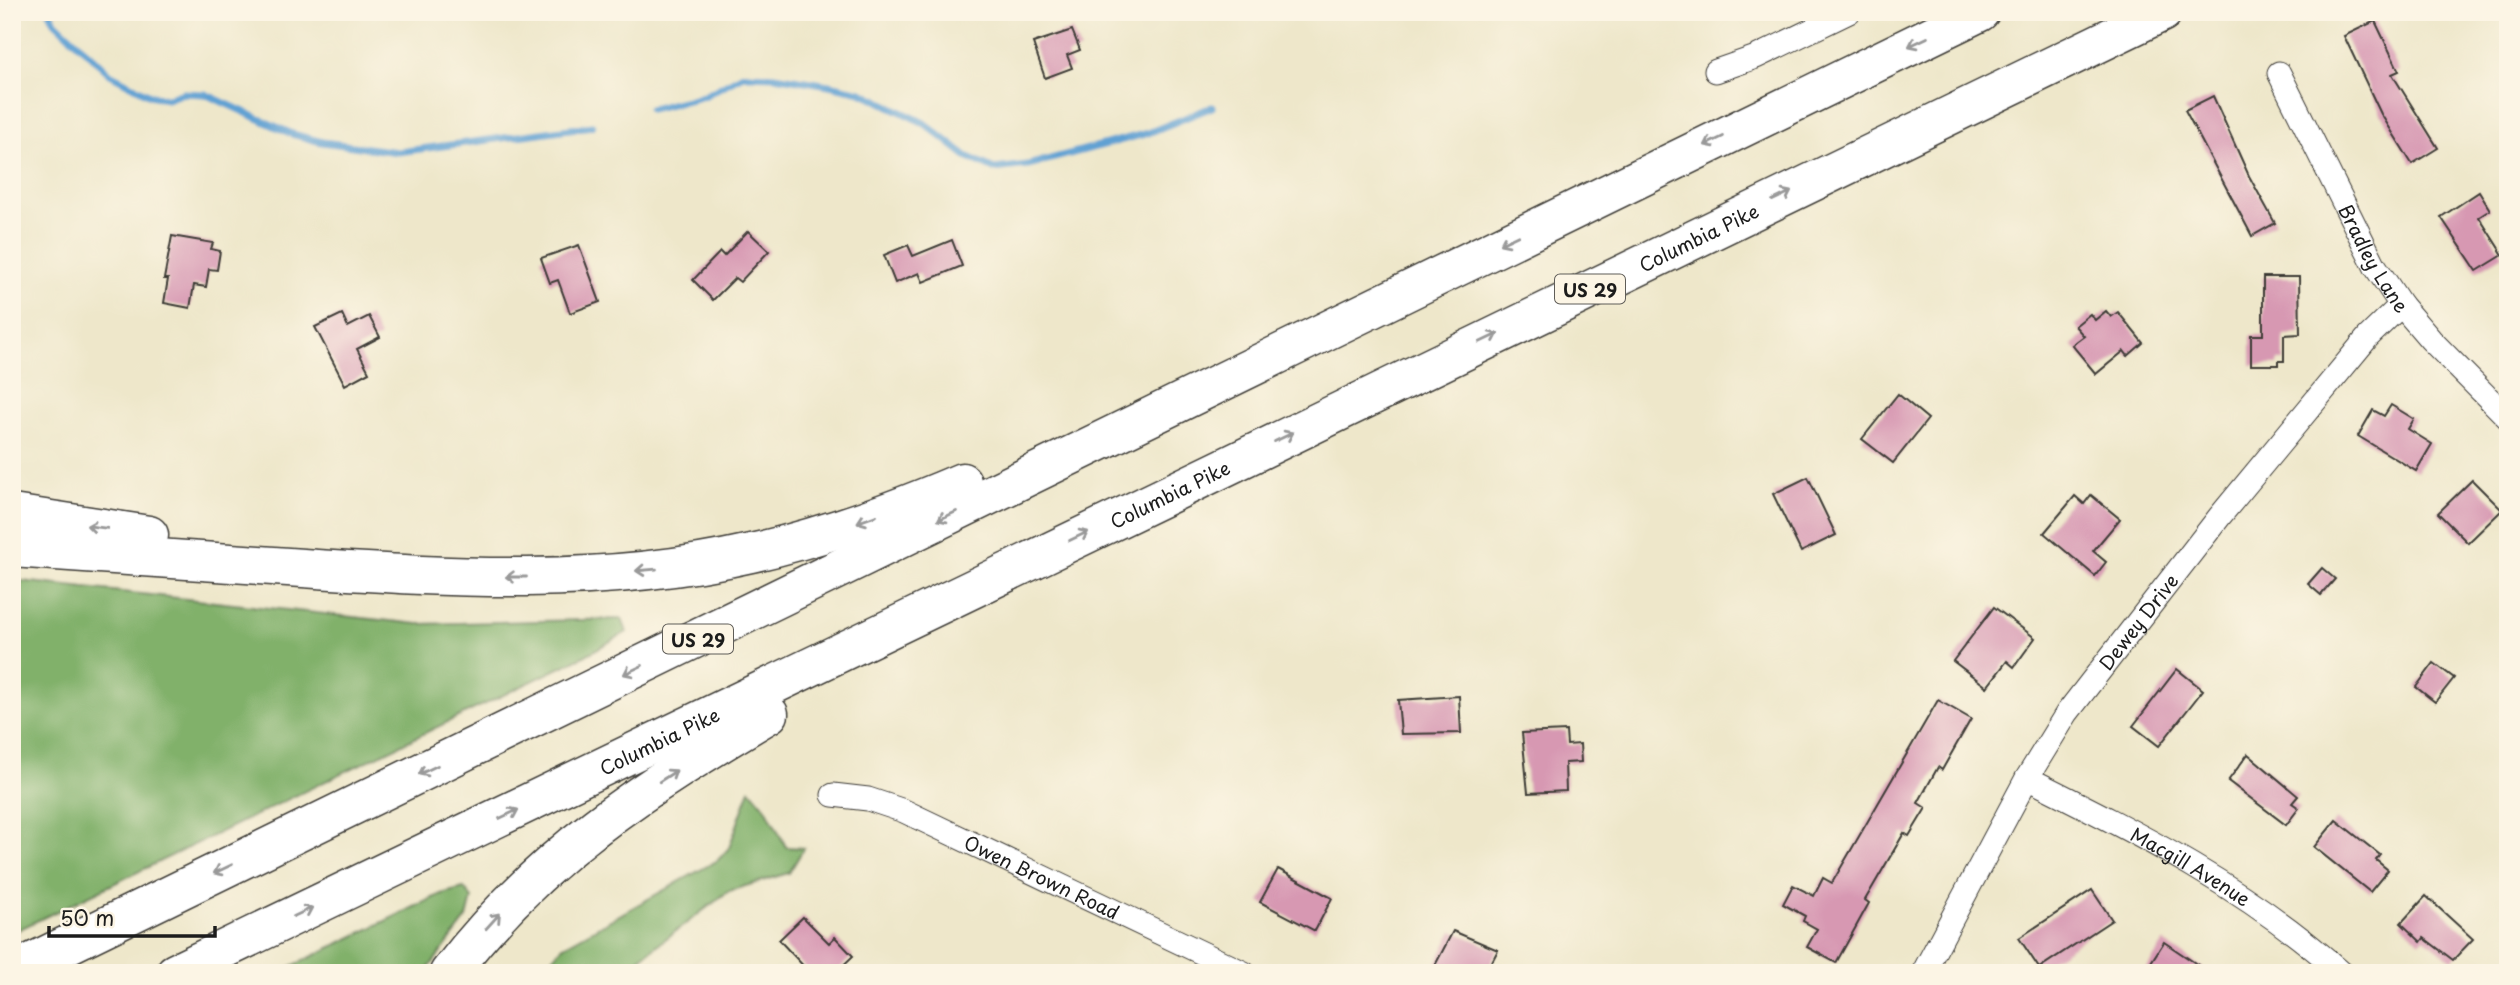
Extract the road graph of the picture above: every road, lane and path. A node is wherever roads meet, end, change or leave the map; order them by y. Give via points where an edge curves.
1 (1849, 12) edge
2 (1980, 12) edge
3 (2163, 12) edge
4 (1716, 71) dead end
5 (2279, 73) dead end
6 (1382, 302) junction
7 (2401, 305) junction
8 (2508, 418) edge
9 (12, 514) edge
10 (12, 548) edge
11 (1018, 566) junction
12 (431, 577) junction
13 (2027, 778) junction
14 (833, 795) dead end
15 (12, 972) edge
16 (175, 973) edge
17 (449, 973) edge
18 (1244, 973) edge
19 (1923, 973) edge
20 (2343, 973) edge

1 - 4 street
2 -> 6 highway, US 29
11 -> 3 highway, Columbia Pike / US 29
5 - 7 street, Bradley Lane via 2375,266
6 -> 12 highway via 922,499 751,554 652,569 540,577
6 -> 15 highway, US 29
7 - 8 street, Bradley Lane
7 - 13 street, Dewey Drive via 2368,337 2212,526 2067,713
12 -> 9 highway
10 - 12 highway
16 -> 11 highway, Columbia Pike / US 29
17 -> 11 highway via 516,895 560,853 619,808
13 - 19 street, Dewey Drive
13 - 20 street, Macgill Avenue via 2193,863
14 - 18 street, Owen Brown Road via 868,799 904,811

